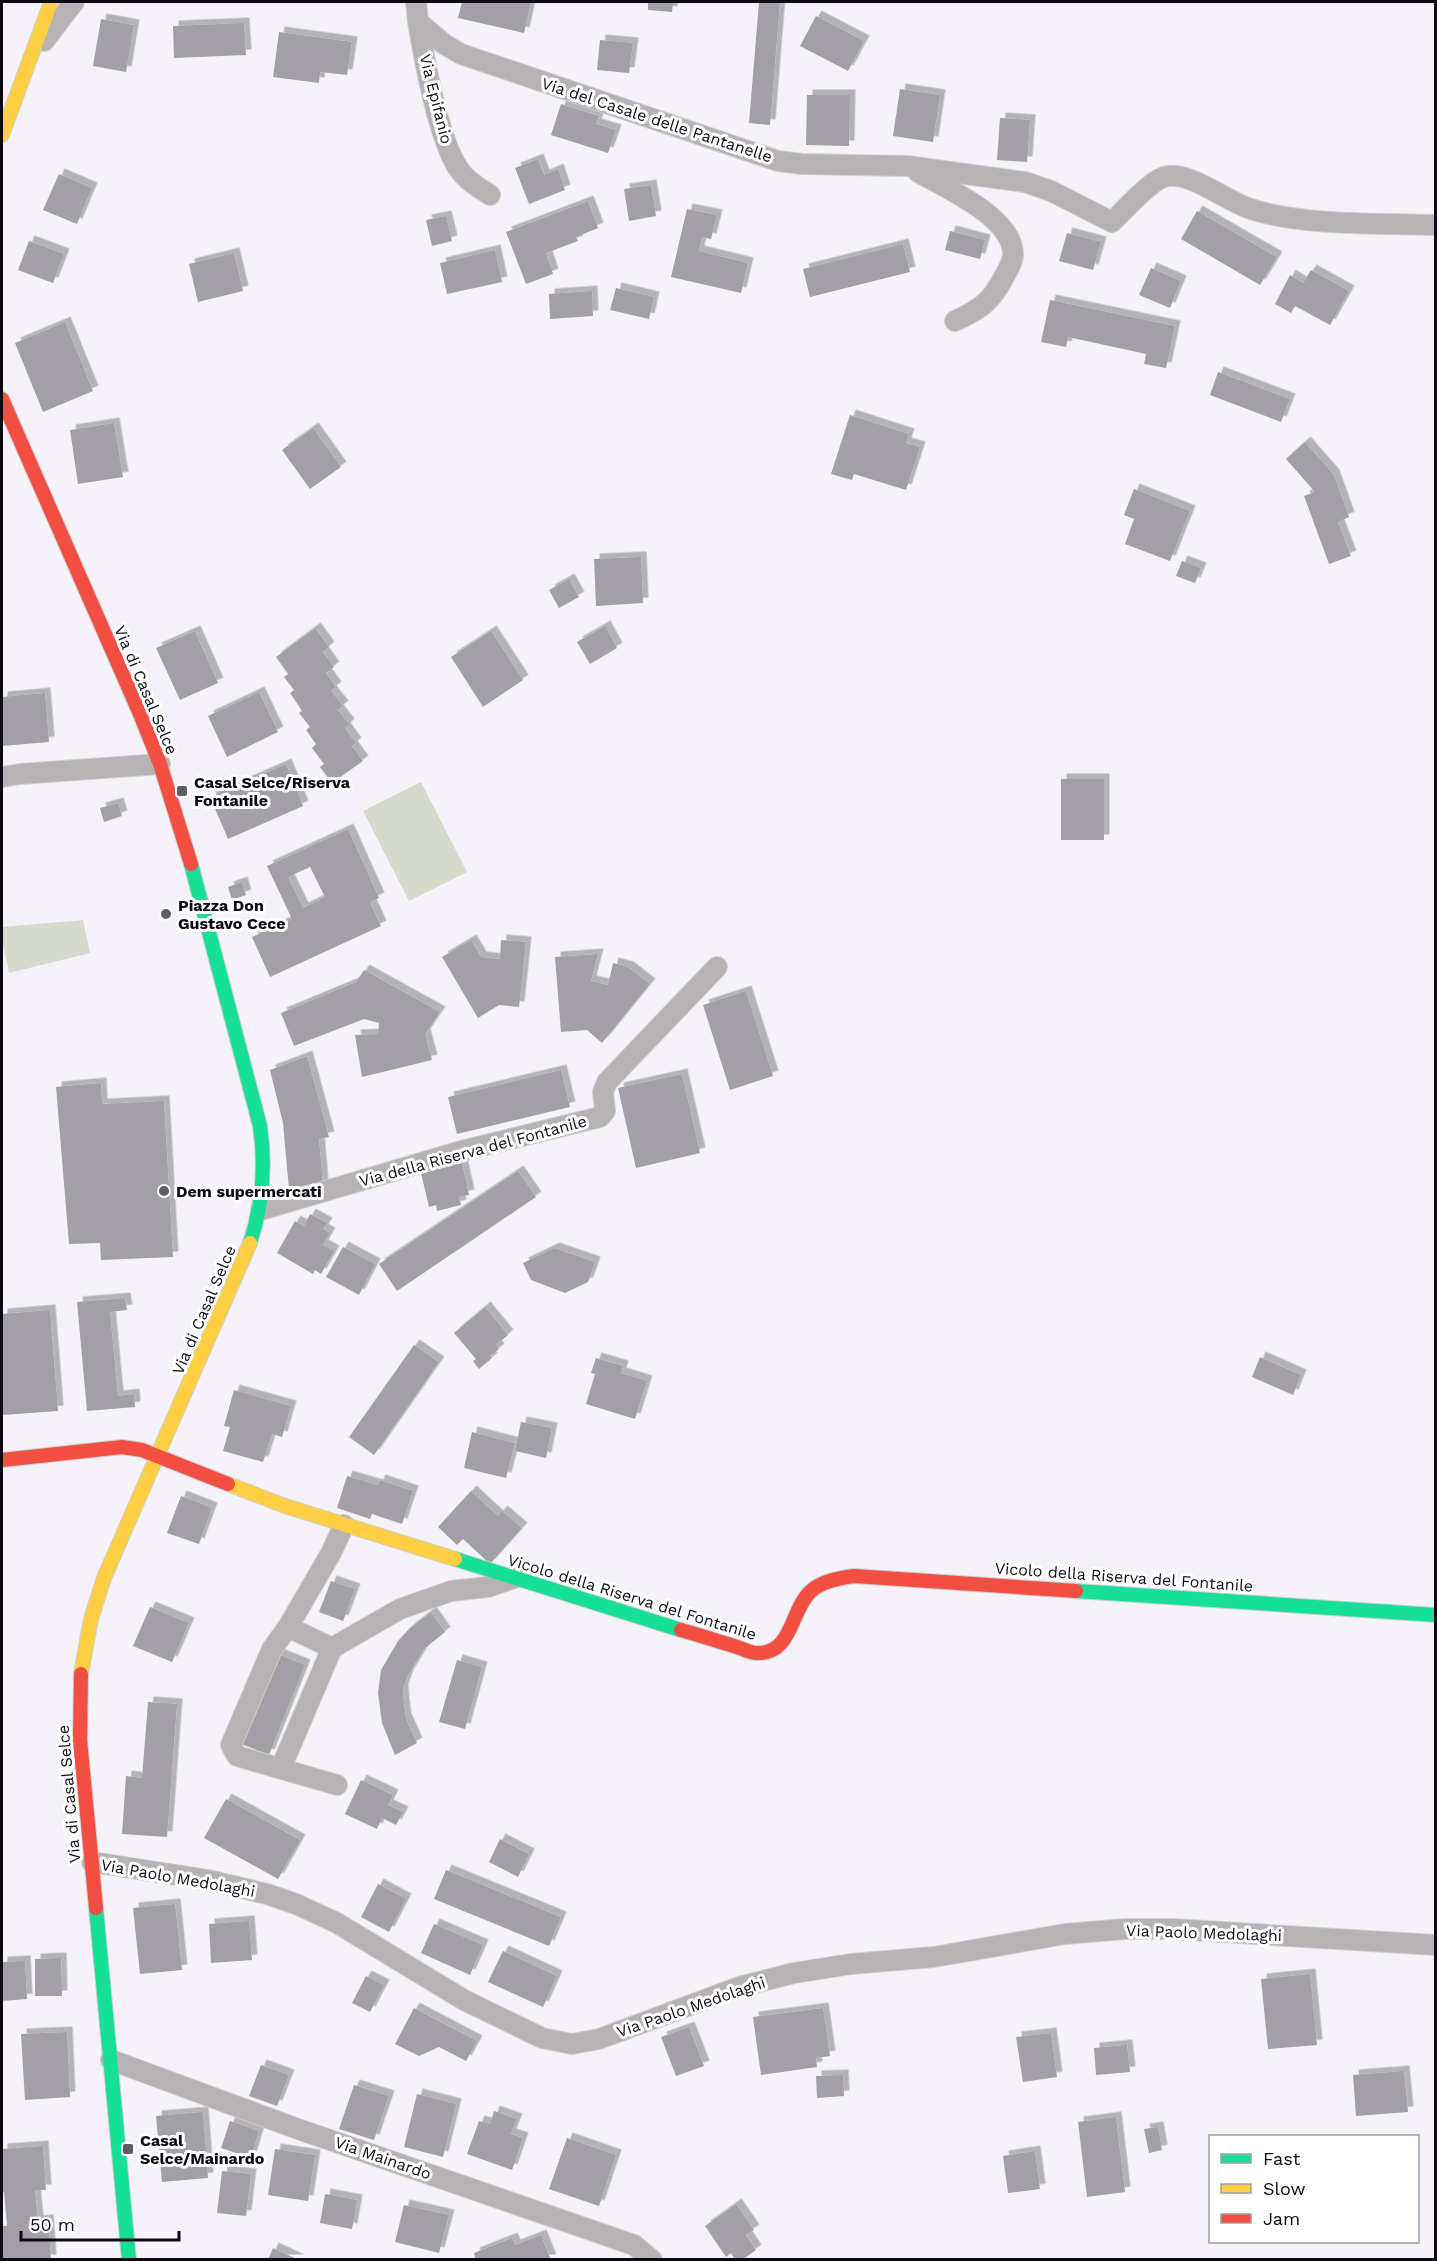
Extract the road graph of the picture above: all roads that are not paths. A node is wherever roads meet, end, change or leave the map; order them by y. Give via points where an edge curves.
1 (51, 2) edge
2 (74, 2) edge
3 (416, 2) edge
4 (418, 22) junction
5 (29, 60) junction
6 (2, 135) edge
7 (907, 166) junction
8 (490, 195) dead end
9 (1436, 225) edge
10 (955, 321) dead end
11 (2, 399) edge
12 (160, 764) junction
13 (2, 777) edge
14 (717, 967) dead end
15 (261, 1210) junction
16 (159, 1456) junction
17 (2, 1460) edge
18 (344, 1525) junction
19 (514, 1578) junction
20 (1436, 1615) edge
21 (288, 1627) junction
22 (332, 1648) junction
23 (281, 1768) junction
24 (337, 1785) dead end
25 (92, 1862) junction
26 (1436, 1945) edge
27 (111, 2060) junction
28 (129, 2259) edge
29 (652, 2259) edge

1 - 5 main road
2 - 5 street
3 - 4 street
4 - 7 street, Via del Casale delle Pantanelle via 444,44 470,58 771,159
4 - 8 street, Via Epifanio via 438,113 454,161 462,174
5 - 6 main road
7 - 9 street, Via del Casale delle Pantanelle via 1031,184 1112,222 1157,180 1177,176 1241,205 1276,215
7 - 10 street via 985,212 1001,226 1012,247 1010,265 993,296 978,310
11 - 12 main road, Via di Casal Selce
12 - 13 street
12 - 15 main road, Via di Casal Selce via 197,883 260,1126 265,1163
14 - 15 street, Via della Riserva del Fontanile via 607,1082 603,1092 606,1111 600,1117 461,1151
15 - 16 main road, Via di Casal Selce via 243,1265
16 - 17 main road, Vicolo della Riserva del Fontanile via 127,1447
16 - 18 main road, Vicolo della Riserva del Fontanile
16 - 25 main road, Via di Casal Selce via 104,1578 83,1652 79,1725
18 - 19 main road, Vicolo della Riserva del Fontanile
18 - 21 street
19 - 20 main road, Vicolo della Riserva del Fontanile via 756,1653 777,1648 786,1639 810,1592 829,1582 860,1576
19 - 22 street via 488,1587 451,1591 400,1609
21 - 22 street
21 - 23 street via 272,1649 231,1744 237,1756
22 - 23 street
23 - 24 street
25 - 26 street, Via Paolo Medolaghi via 208,1880 296,1904 337,1923 464,2000 542,2038 572,2044 598,2039 716,1994 794,1973 933,1958 1073,1933 1173,1929
25 - 27 main road, Via di Casal Selce
27 - 28 main road, Via di Casal Selce
27 - 29 street, Via Mainardo via 634,2245

